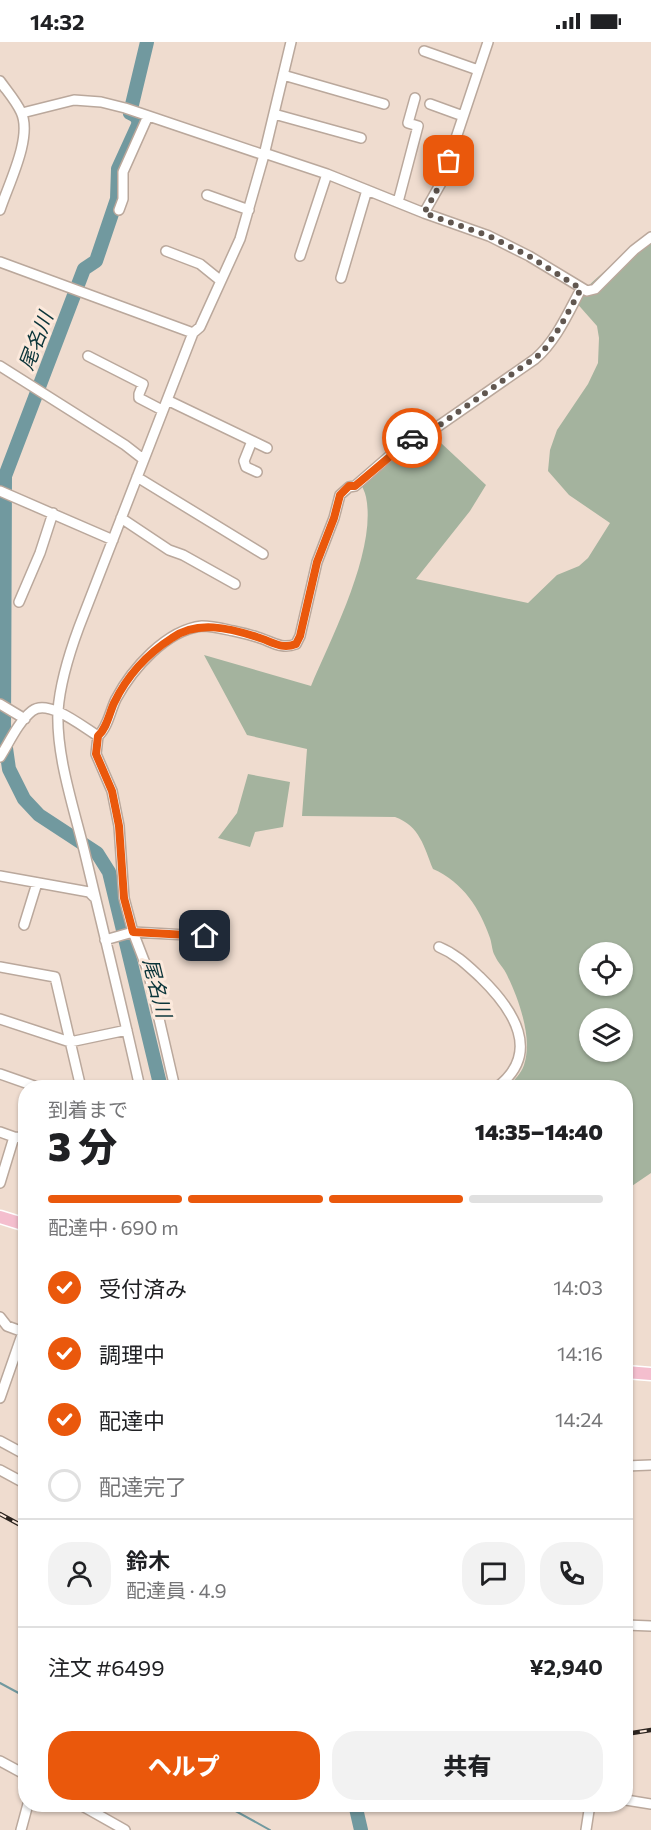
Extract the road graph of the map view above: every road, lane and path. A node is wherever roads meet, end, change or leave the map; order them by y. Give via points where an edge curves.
1 (291, 42) edge
2 (488, 42) edge
3 (424, 51) dead end
4 (478, 70) junction
5 (283, 75) junction
6 (0, 81) edge
7 (415, 98) dead end
8 (384, 104) dead end
9 (430, 104) dead end
10 (22, 114) junction
11 (274, 114) junction
12 (148, 116) junction
13 (464, 116) junction
14 (361, 138) dead end
15 (264, 154) junction
16 (327, 174) junction
17 (367, 190) junction
18 (207, 195) dead end
19 (398, 202) junction
20 (0, 210) edge
21 (119, 210) dead end
22 (249, 210) junction
23 (424, 213) junction
24 (651, 237) edge
25 (166, 251) dead end
26 (300, 256) dead end
27 (0, 262) edge
28 (341, 278) dead end
29 (221, 281) junction
30 (581, 289) junction
31 (193, 333) junction
32 (88, 356) dead end
33 (0, 366) edge
34 (167, 400) junction
35 (162, 410) junction
36 (252, 441) junction
37 (267, 448) dead end
38 (143, 459) junction
39 (257, 472) dead end
40 (137, 477) junction
41 (0, 491) edge
42 (52, 513) junction
43 (121, 518) junction
44 (113, 540) junction
45 (263, 554) dead end
46 (235, 584) dead end
47 (19, 602) dead end
48 (0, 704) edge
49 (58, 712) junction
50 (25, 719) junction
51 (98, 736) junction
52 (0, 757) edge
53 (0, 876) edge
54 (37, 883) junction
55 (94, 897) junction
56 (24, 925) dead end
57 (131, 933) junction
58 (205, 936) dead end
59 (109, 939) junction
60 (439, 947) dead end
61 (0, 967) edge
62 (0, 1019) edge
63 (127, 1030) junction
64 (70, 1042) junction
65 (0, 1074) edge
66 (18, 1080) edge
67 (79, 1080) edge
68 (139, 1080) edge
69 (173, 1080) edge
70 (506, 1080) edge
71 (0, 1132) edge
72 (14, 1137) junction
73 (18, 1137) edge
74 (1, 1177) edge
75 (0, 1217) edge
76 (18, 1223) edge
77 (0, 1317) edge
78 (18, 1331) edge
79 (18, 1349) edge
80 (633, 1373) edge
81 (651, 1374) edge
82 (0, 1398) edge
83 (0, 1441) edge
84 (18, 1451) edge
85 (651, 1465) edge
86 (633, 1466) edge
87 (0, 1470) edge
88 (18, 1480) edge
89 (633, 1625) edge
90 (651, 1626) edge
91 (0, 1761) edge
92 (18, 1771) edge
93 (633, 1801) edge
94 (651, 1804) edge
95 (26, 1812) edge
96 (93, 1812) edge
97 (589, 1812) edge
98 (21, 1830) edge
99 (125, 1830) edge
100 (586, 1830) edge

1 - 5 street
2 - 4 street
3 - 4 street
4 - 13 street
5 - 8 street
5 - 11 street
6 - 10 street
7 - 19 street via 408,123 418,126
9 - 13 street
10 - 12 street via 74,100 101,102
10 - 20 street via 24,135
11 - 14 street
11 - 15 street
12 - 15 street
12 - 21 street via 123,172
13 - 23 street via 441,183
15 - 16 street
15 - 22 street
16 - 17 street
16 - 26 street
17 - 19 street
17 - 28 street
18 - 22 street
19 - 23 street
22 - 29 street
23 - 30 street via 489,236
24 - 30 street via 595,290
25 - 29 street via 200,264
27 - 31 street
29 - 31 street via 200,327
30 - 51 street via 560,327 535,359 427,434 408,440 355,486 344,489 317,562 296,644 278,646 207,626 180,632 129,676
31 - 34 street
32 - 35 street via 143,384 140,398
33 - 38 street
34 - 35 street
34 - 36 street
35 - 38 street
36 - 37 street
36 - 39 street via 244,461
38 - 40 street
40 - 43 street
40 - 45 street
41 - 42 street
42 - 44 street
42 - 47 street
43 - 44 street
43 - 46 street via 169,550
44 - 49 street via 70,651
48 - 50 street
49 - 50 street via 39,707
49 - 51 street
49 - 55 street via 61,753
50 - 52 street
51 - 57 street via 96,754 112,791 119,826 124,898
53 - 54 street
54 - 55 street via 89,892
54 - 56 street
55 - 59 street
57 - 58 street
57 - 59 street
57 - 69 street via 148,971
59 - 63 street
60 - 70 street via 457,956 488,985 514,1021 520,1049 518,1061
61 - 64 street via 55,976
62 - 64 street
63 - 64 street
63 - 68 street
64 - 67 street
65 - 66 street
71 - 72 street
72 - 73 street
72 - 74 street
75 - 76 main road
77 - 78 street
79 - 82 street
80 - 81 main road
83 - 84 street
85 - 86 street
87 - 88 street
89 - 90 street
91 - 92 street
93 - 94 street
95 - 98 street
96 - 99 street
97 - 100 street

